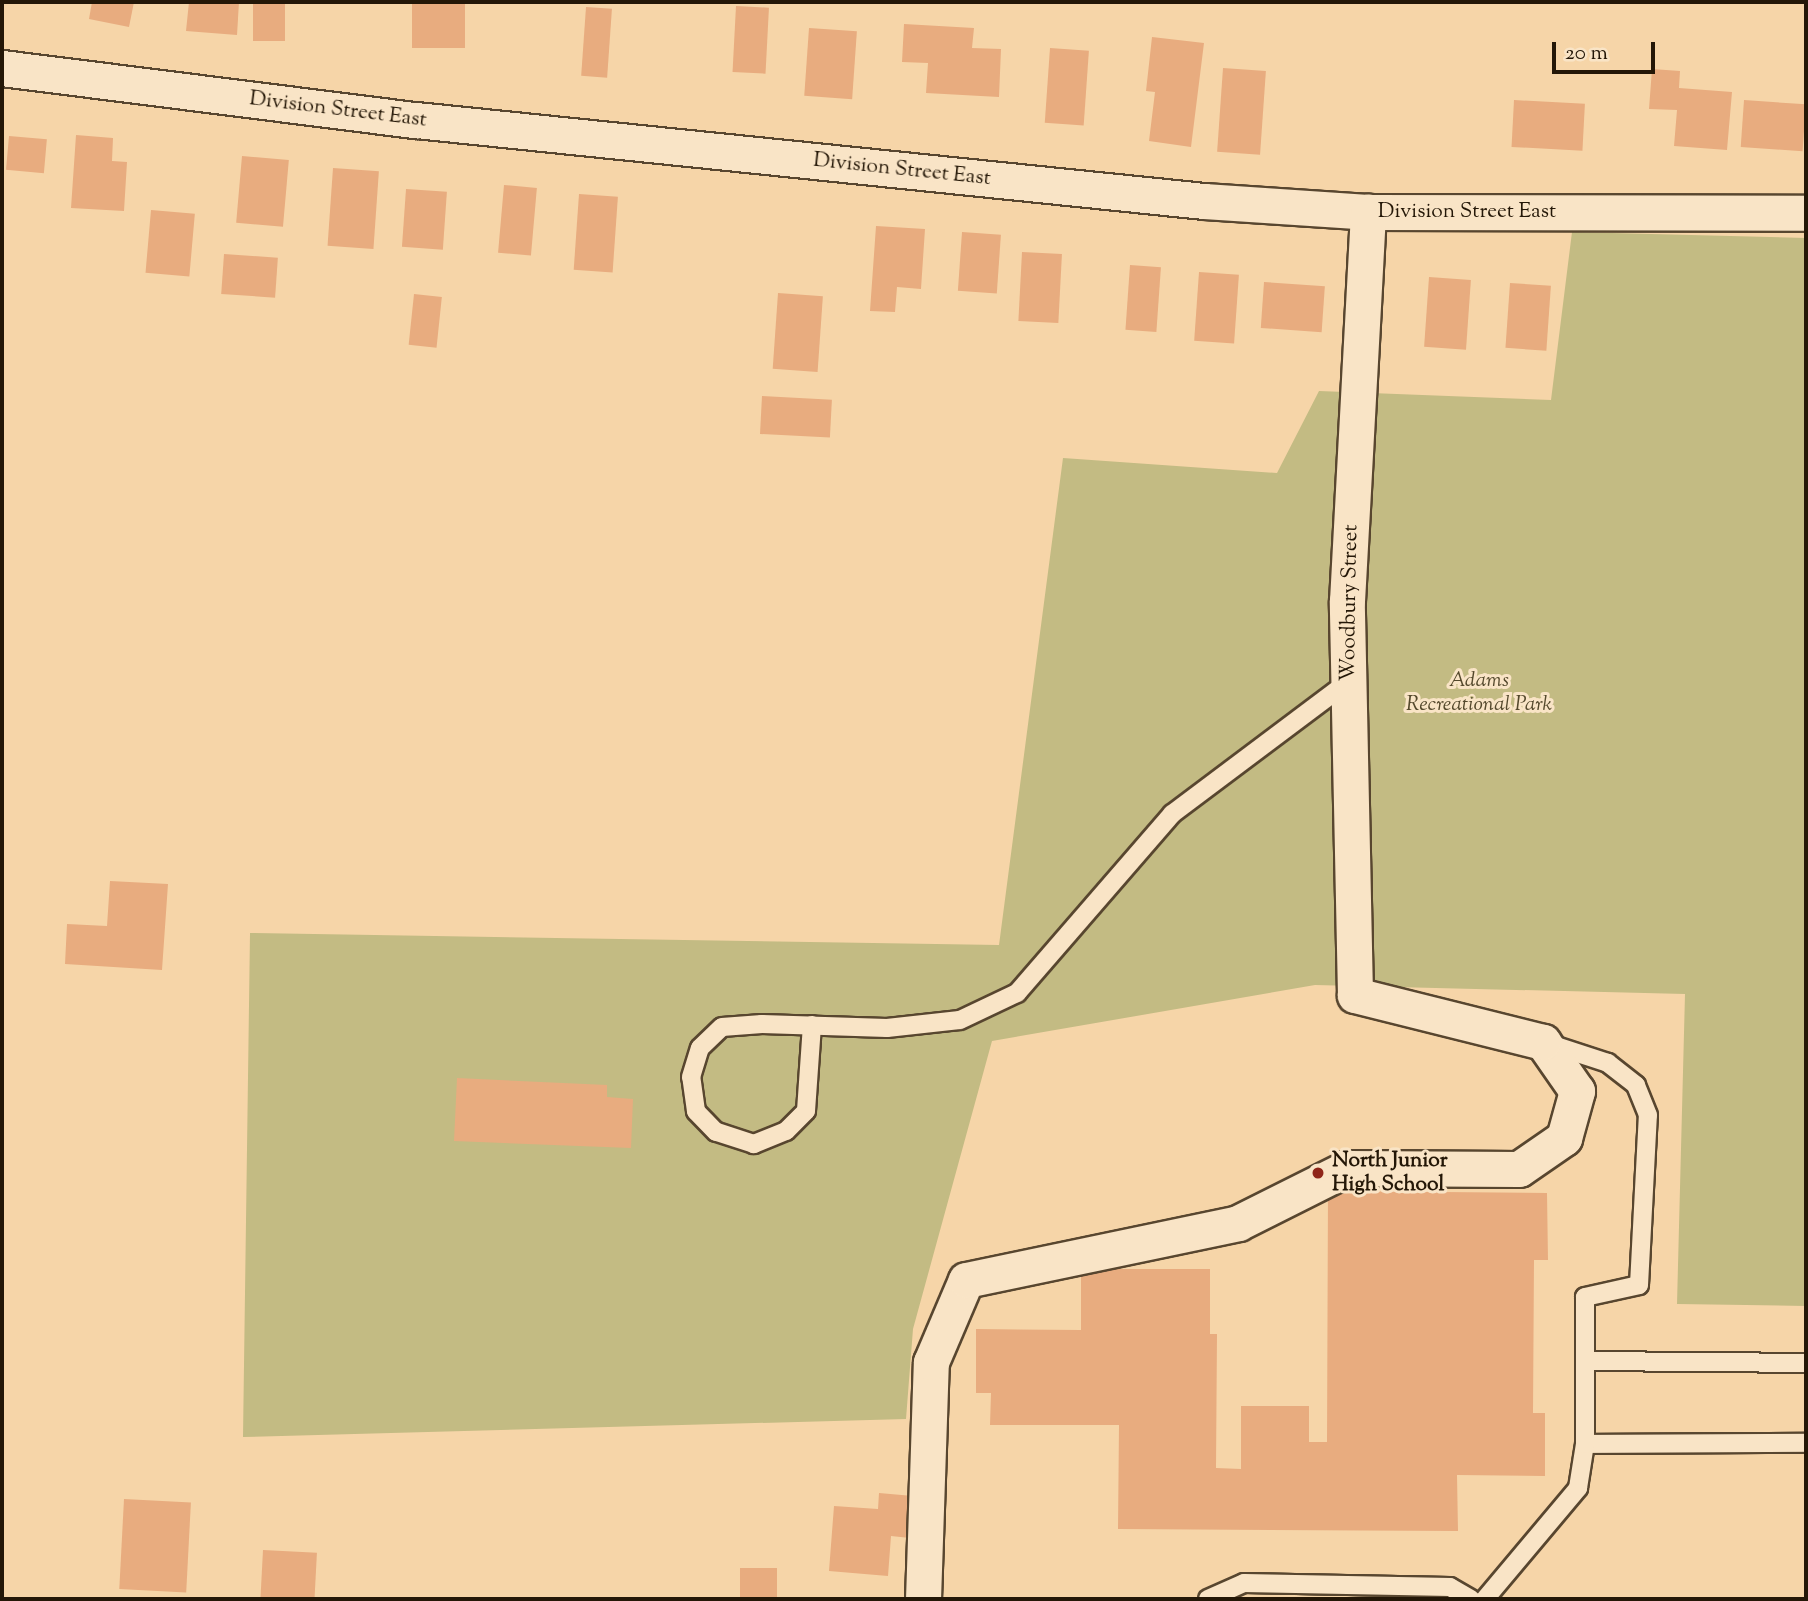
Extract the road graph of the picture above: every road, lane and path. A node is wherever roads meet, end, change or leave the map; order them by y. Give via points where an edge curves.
1 (2, 68) edge
2 (1367, 212) junction
3 (1806, 213) edge
4 (1349, 681) junction
5 (812, 1026) junction
6 (1543, 1042) junction
7 (1586, 1362) junction
8 (1806, 1363) edge
9 (1806, 1443) edge
10 (1585, 1444) junction
11 (923, 1599) edge
12 (1208, 1599) edge
13 (1471, 1599) edge
14 (1485, 1599) edge

1 - 2 street, Division Street East via 444,122
2 - 3 street, Division Street East
2 - 4 street, Woodbury Street
4 - 5 lane via 1172,814 1017,993 960,1020 887,1028
4 - 6 street, Woodbury Street via 1355,995
5 - 5 lane via 806,1111 786,1131 754,1143 716,1132 696,1111 691,1077 701,1048 722,1027
6 - 7 lane via 1608,1063 1636,1085 1647,1115 1639,1285 1586,1297
6 - 11 street via 1577,1090 1564,1138 1519,1169 1348,1168 1238,1223 966,1280 931,1362
7 - 8 lane
7 - 10 lane
9 - 10 lane
10 - 14 lane via 1577,1488
12 - 13 lane via 1244,1583 1450,1587

